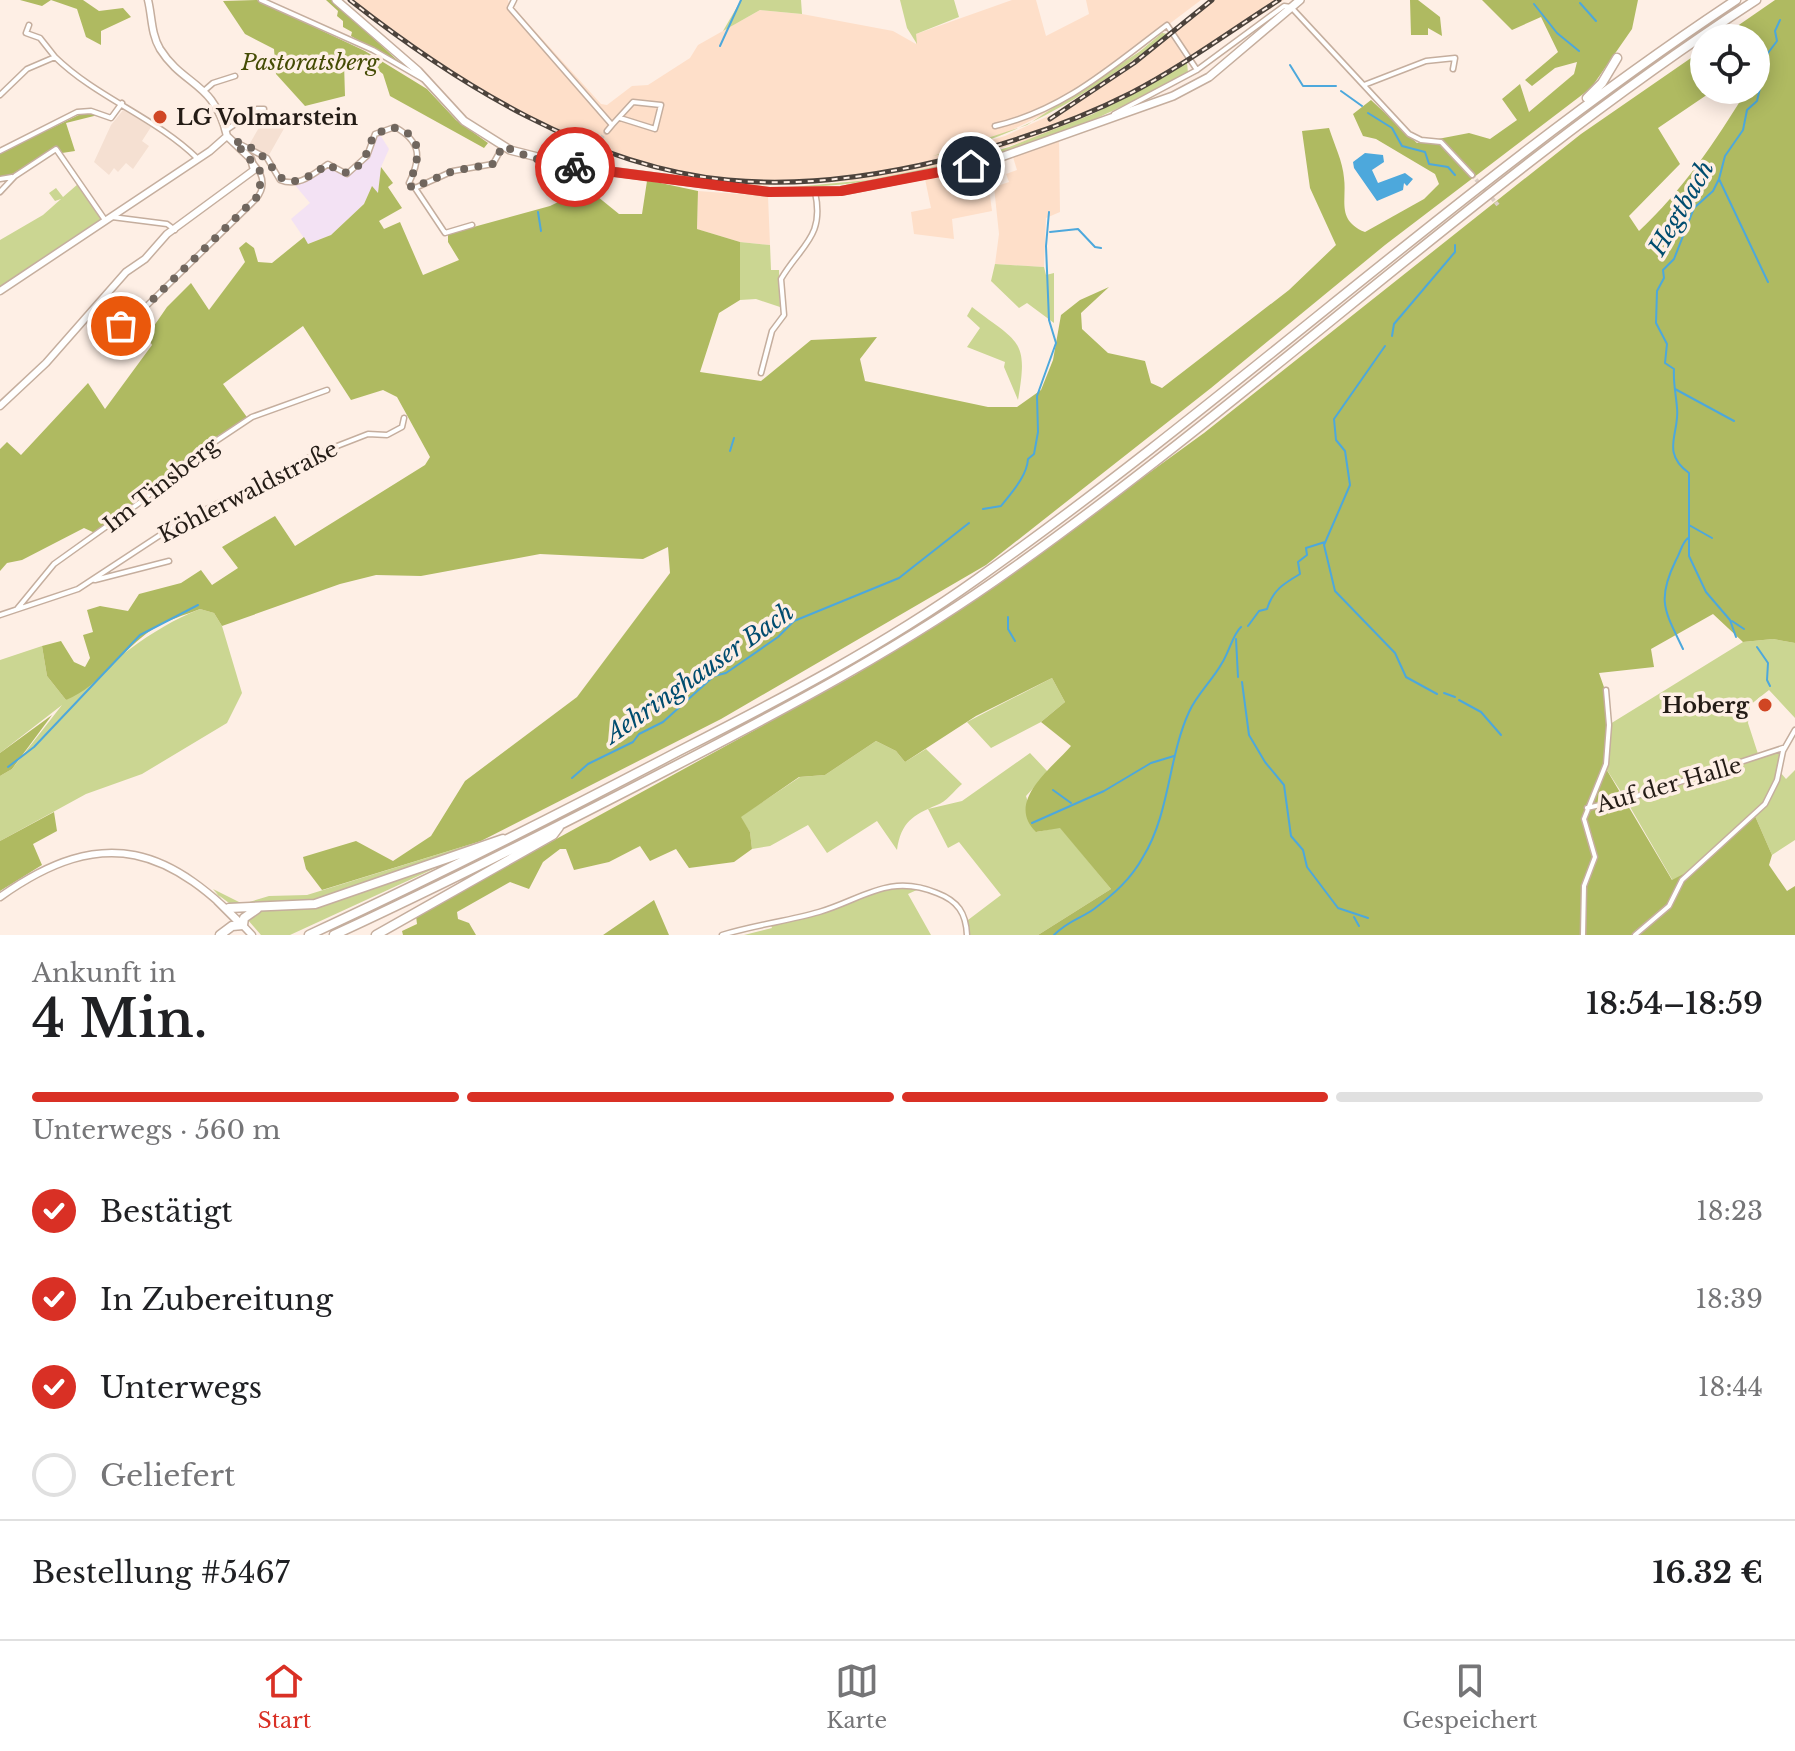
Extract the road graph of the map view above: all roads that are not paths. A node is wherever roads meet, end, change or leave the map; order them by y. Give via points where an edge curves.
1 (148, 0) edge
2 (261, 0) edge
3 (336, 0) edge
4 (514, 0) edge
5 (1300, 0) edge
6 (1736, 0) edge
7 (1756, 0) edge
8 (1291, 7) junction
9 (29, 25) dead end
10 (55, 57) junction
11 (1617, 58) dead end
12 (1453, 69) dead end
13 (1197, 70) junction
14 (235, 76) dead end
15 (426, 79) junction
16 (1364, 85) junction
17 (205, 90) junction
18 (0, 95) edge
19 (122, 103) junction
20 (264, 109) dead end
21 (620, 118) junction
22 (1565, 119) junction
23 (1104, 120) junction
24 (612, 125) junction
25 (995, 126) dead end
26 (607, 131) tunnel mouth
27 (226, 134) junction
28 (234, 141) junction
29 (503, 146) junction
30 (593, 148) tunnel mouth
31 (0, 151) edge
32 (198, 159) junction
33 (254, 164) junction
34 (559, 164) junction
35 (1472, 175) tunnel mouth
36 (15, 176) junction
37 (0, 179) edge
38 (415, 188) junction
39 (0, 192) edge
40 (815, 192) junction
41 (109, 219) junction
42 (472, 225) dead end
43 (175, 230) junction
44 (0, 291) edge
45 (96, 303) junction
46 (761, 373) dead end
47 (327, 390) dead end
48 (0, 406) edge
49 (404, 418) dead end
50 (169, 561) dead end
51 (93, 581) junction
52 (17, 609) junction
53 (0, 615) edge
54 (1606, 690) dead end
55 (1795, 730) edge
56 (1784, 748) junction
57 (1587, 808) junction
58 (559, 826) junction
59 (507, 839) junction
60 (0, 897) edge
61 (273, 905) junction
62 (228, 910) junction
63 (243, 925) junction
64 (222, 934) edge
65 (252, 935) edge
66 (309, 935) edge
67 (334, 935) edge
68 (376, 935) edge
69 (722, 935) edge
70 (967, 935) edge
71 (1583, 935) edge
72 (1635, 935) edge

1 - 17 street via 160,49
2 - 15 street
3 - 15 main road
4 - 24 street via 510,8
5 - 8 main road
6 - 22 highway
7 - 58 highway via 1548,147 1059,535 991,583 868,661
8 - 13 street via 1279,8
8 - 16 street
8 - 23 main road via 1192,89
9 - 10 street via 26,33 40,38
10 - 18 street via 27,69
10 - 19 street via 90,86
11 - 22 highway via 1602,83
12 - 16 street via 1455,58 1440,57
13 - 23 street
13 - 25 street via 1167,25 1059,103 1031,118
14 - 17 street
15 - 29 main road via 464,121
16 - 35 street via 1409,134 1441,142
17 - 27 street
19 - 31 street via 111,118 77,112
19 - 32 street
20 - 27 street
21 - 21 street via 633,102 661,105 655,129
21 - 24 street
22 - 59 highway via 973,582 856,657
23 - 40 main road via 987,162 862,188
24 - 26 street
27 - 28 street
27 - 32 street
28 - 33 street
28 - 38 street via 261,154 280,180 291,183 328,164 350,172 367,156 375,134 395,127 419,151 409,183
29 - 34 main road
29 - 38 street via 493,164 453,171
30 - 34 street via 583,159 561,156
32 - 41 street
33 - 43 street via 254,170
33 - 45 street via 262,176 260,194 128,324 121,326
34 - 40 main road via 744,192
36 - 37 street
36 - 39 street
36 - 41 street via 56,149
38 - 42 street via 445,233
40 - 46 street via 818,220 805,250 781,279 784,315 772,331
41 - 43 street via 167,224
41 - 44 street
43 - 45 street
45 - 48 street via 46,363
47 - 52 street, Im Tinsberg via 252,417 195,455 54,564
49 - 51 street, Köhlerwaldstraße via 402,427 391,433 336,445 177,524
50 - 51 street, Köhlerwaldstraße
51 - 52 street, Köhlerwaldstraße
52 - 53 street, Köhlerwaldstraße
54 - 57 street via 1606,764
55 - 56 street, Auf der Halle
56 - 57 street, Auf der Halle
56 - 72 street, Auf der Halle via 1765,804 1682,880 1669,906
57 - 71 street, Auf der Halle via 1586,830 1595,857 1584,886
58 - 67 highway
58 - 68 highway via 553,835
59 - 61 highway via 320,903
59 - 66 highway
60 - 62 street via 61,861 115,852 165,865
61 - 62 highway
61 - 63 highway via 249,914
62 - 63 street
62 - 64 highway
63 - 64 highway
63 - 65 street
69 - 70 street via 821,912 863,894 915,885 957,903

